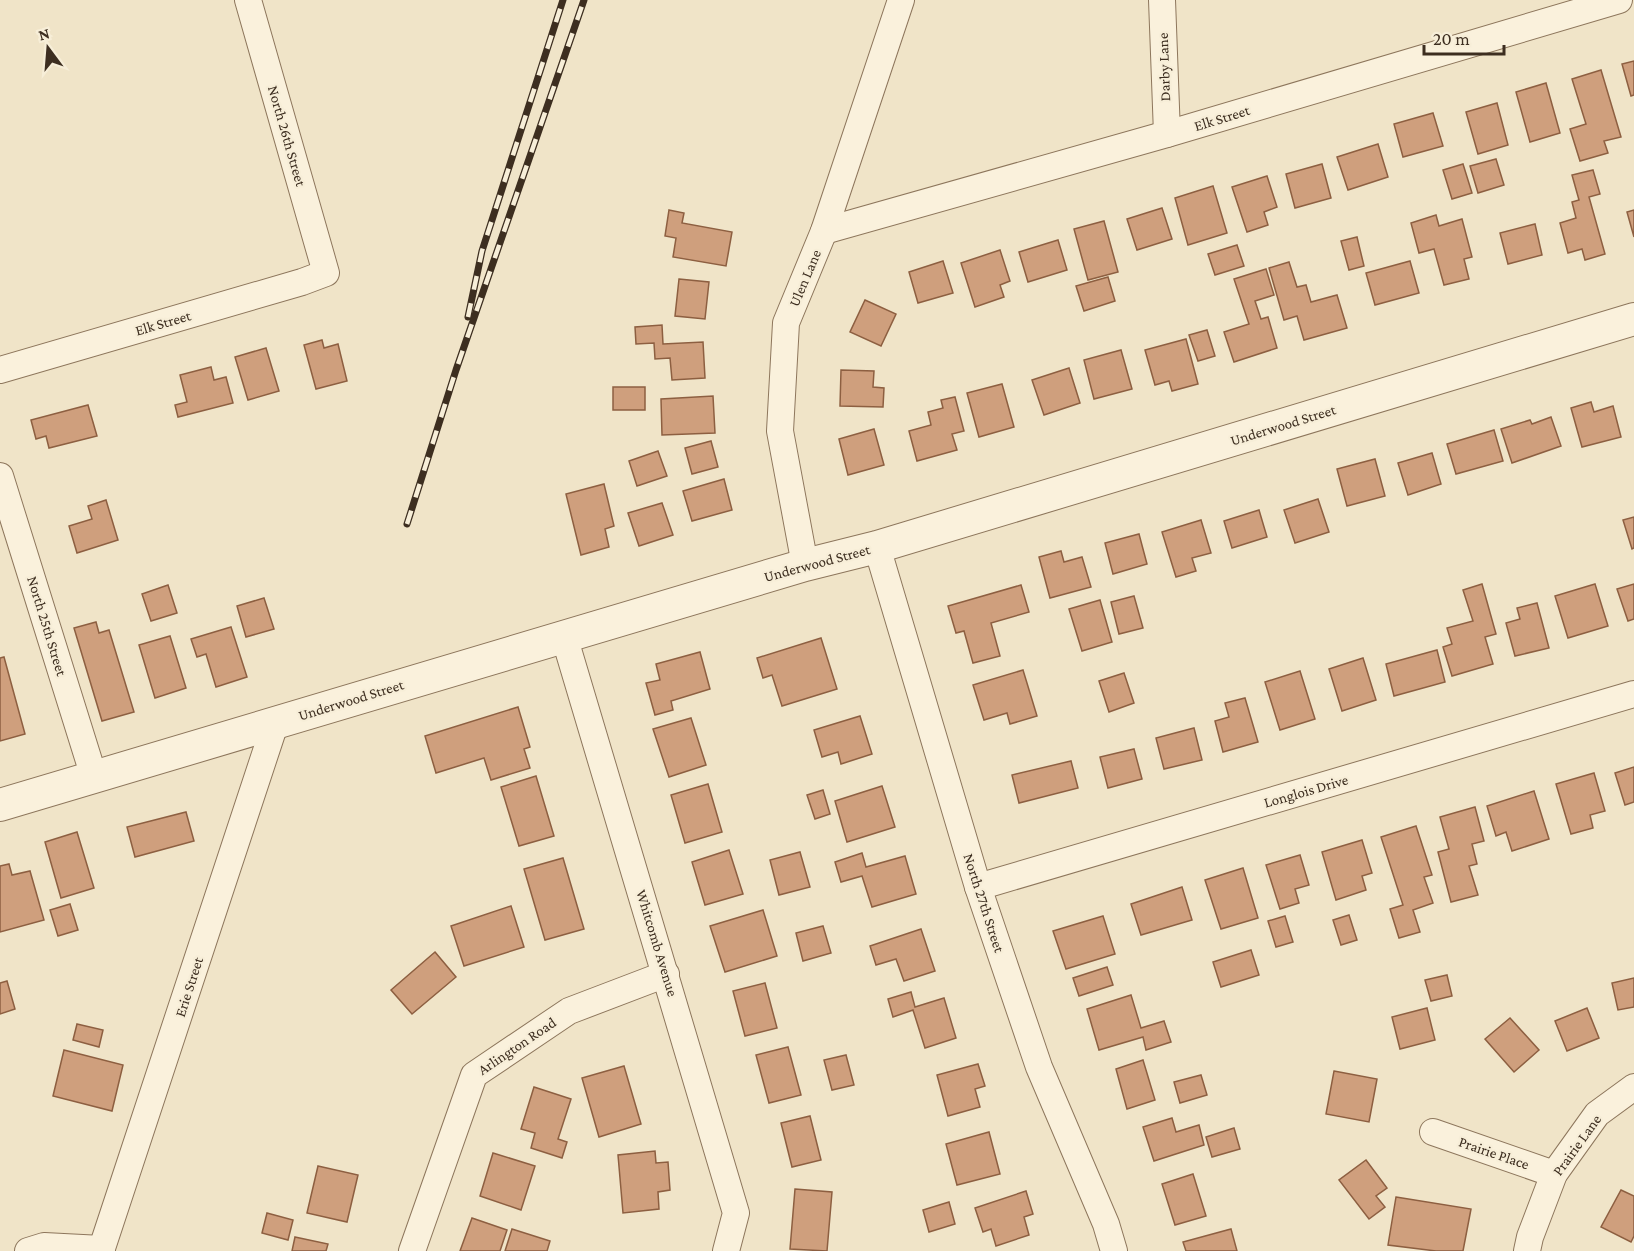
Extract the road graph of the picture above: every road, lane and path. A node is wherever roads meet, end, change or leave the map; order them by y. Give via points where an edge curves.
1 (248, 0) edge
2 (901, 0) edge
3 (1162, 0) edge
4 (1619, 0) edge
5 (1167, 134) junction
6 (824, 231) junction
7 (326, 273) joint
8 (1634, 320) edge
9 (0, 370) edge
10 (0, 476) edge
11 (877, 547) junction
12 (804, 565) junction
13 (564, 636) junction
14 (1634, 694) edge
15 (275, 724) junction
16 (94, 777) junction
17 (0, 805) edge
18 (978, 887) junction
19 (666, 974) junction
20 (1634, 1087) edge
21 (1433, 1132) dead end
22 (1554, 1174) junction
23 (101, 1250) edge
24 (28, 1251) edge
25 (412, 1251) edge
26 (726, 1251) edge
27 (1114, 1251) edge
28 (1527, 1251) edge

1 - 7 street, North 26th Street
2 - 6 street, Ulen Lane
3 - 5 street, Darby Lane
4 - 5 street, Elk Street
5 - 6 street, Elk Street
6 - 12 street, Ulen Lane via 786,322 780,431
7 - 9 street, Elk Street
8 - 11 street, Underwood Street
10 - 16 street, North 25th Street
11 - 12 street, Underwood Street
11 - 18 street, North 27th Street
12 - 13 street, Underwood Street
13 - 15 street, Underwood Street
13 - 19 street, Whitcomb Avenue
14 - 18 street, Longlois Drive
15 - 16 street, Underwood Street
15 - 23 street, Erie Street
16 - 17 street, Underwood Street
18 - 27 street, North 27th Street via 1039,1067
19 - 25 street, Arlington Road via 569,1011 474,1075
19 - 26 street, Whitcomb Avenue via 736,1213
20 - 22 street, Prairie Lane via 1597,1114
21 - 22 street, Prairie Place
22 - 28 street, Prairie Lane
23 - 24 street via 44,1246

